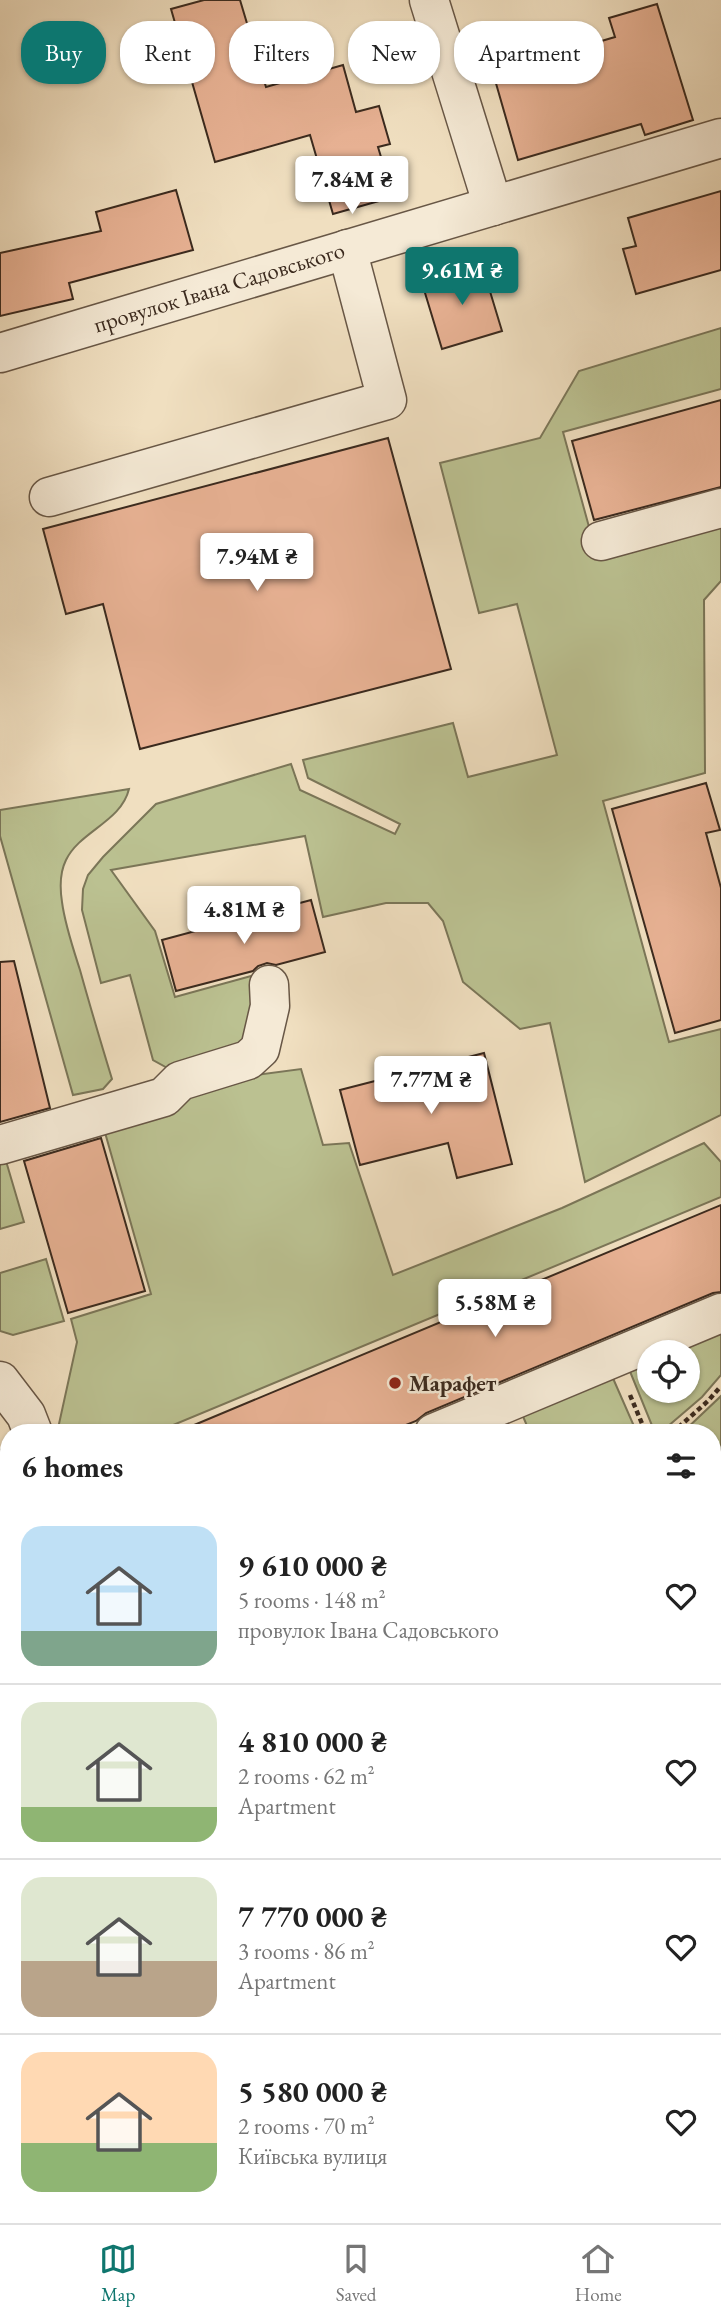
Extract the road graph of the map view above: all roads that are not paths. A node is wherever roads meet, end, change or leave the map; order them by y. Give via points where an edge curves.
1 (429, 0) edge
2 (721, 138) edge
3 (493, 206) junction
4 (347, 249) junction
5 (0, 353) edge
6 (49, 497) dead end
7 (721, 508) edge
8 (601, 541) dead end
9 (269, 985) dead end
10 (0, 1145) edge
11 (721, 1313) edge
12 (0, 1381) edge
13 (30, 1424) edge
14 (456, 1424) edge

1 - 3 street
2 - 3 street, провулок Івана Садовського
3 - 4 street, провулок Івана Садовського
4 - 5 street, провулок Івана Садовського
4 - 6 street via 387,400
7 - 8 street
9 - 10 street via 267,1029 260,1049 248,1060 180,1081 164,1097
11 - 14 street
12 - 13 street

